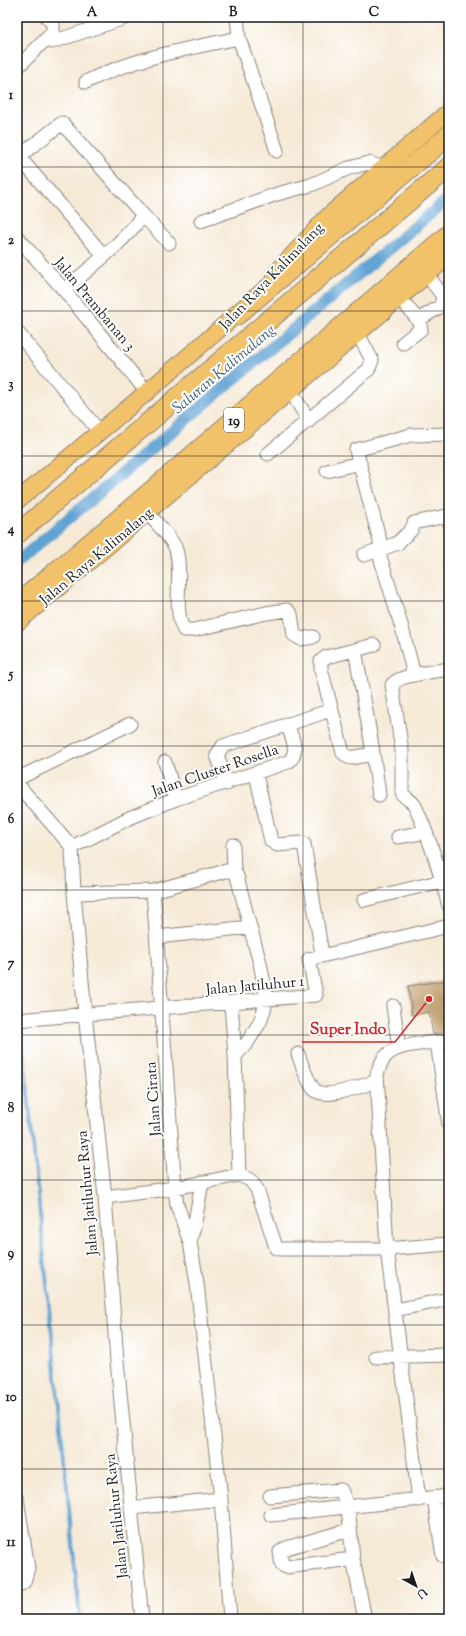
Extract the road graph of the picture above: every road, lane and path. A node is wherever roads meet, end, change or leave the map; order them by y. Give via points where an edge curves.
1 (128, 17) edge
2 (237, 17) edge
3 (50, 21) edge
4 (239, 38) junction
5 (52, 42) dead end
6 (17, 68) edge
7 (86, 82) dead end
8 (449, 111) edge
9 (449, 135) edge
10 (277, 151) dead end
11 (18, 158) edge
12 (449, 167) edge
13 (384, 168) junction
14 (143, 215) junction
15 (201, 221) dead end
16 (449, 234) edge
17 (17, 237) edge
18 (169, 243) dead end
19 (104, 256) junction
20 (449, 256) edge
21 (427, 275) junction
22 (64, 290) junction
23 (400, 298) junction
24 (237, 315) junction
25 (418, 320) junction
26 (17, 332) edge
27 (358, 334) junction
28 (403, 343) dead end
29 (290, 390) junction
30 (147, 392) junction
31 (309, 421) junction
32 (99, 431) junction
33 (449, 434) edge
34 (268, 454) dead end
35 (360, 463) junction
36 (327, 471) dead end
37 (17, 501) edge
38 (148, 512) junction
39 (449, 522) edge
40 (17, 534) edge
41 (380, 550) junction
42 (364, 555) dead end
43 (17, 604) edge
44 (17, 623) edge
45 (313, 637) dead end
46 (374, 646) dead end
47 (355, 650) junction
48 (449, 669) edge
49 (414, 675) junction
50 (331, 710) junction
51 (130, 724) dead end
52 (287, 724) junction
53 (373, 754) junction
54 (165, 762) dead end
55 (256, 774) junction
56 (17, 779) edge
57 (17, 784) edge
58 (227, 784) junction
59 (379, 795) dead end
60 (176, 800) junction
61 (426, 832) junction
62 (398, 837) dead end
63 (233, 845) dead end
64 (72, 847) junction
65 (234, 872) junction
66 (442, 881) junction
67 (153, 892) junction
68 (74, 893) junction
69 (364, 900) dead end
70 (449, 906) edge
71 (449, 926) edge
72 (250, 928) junction
73 (157, 936) junction
74 (322, 948) dead end
75 (267, 1000) junction
76 (231, 1003) junction
77 (393, 1006) dead end
78 (162, 1009) junction
79 (85, 1014) junction
80 (17, 1020) edge
81 (443, 1042) edge
82 (399, 1048) junction
83 (298, 1054) dead end
84 (235, 1056) junction
85 (377, 1081) junction
86 (449, 1125) edge
87 (239, 1175) junction
88 (202, 1182) junction
89 (175, 1188) junction
90 (105, 1197) junction
91 (190, 1242) junction
92 (449, 1244) edge
93 (387, 1249) junction
94 (449, 1299) edge
95 (395, 1310) junction
96 (449, 1355) edge
97 (401, 1356) junction
98 (376, 1358) dead end
99 (270, 1496) dead end
100 (449, 1496) edge
101 (434, 1498) junction
102 (17, 1499) edge
103 (221, 1499) junction
104 (419, 1500) junction
105 (348, 1506) junction
106 (130, 1508) junction
107 (272, 1515) dead end
108 (349, 1530) junction
109 (443, 1556) dead end
110 (353, 1559) junction
111 (17, 1586) edge
112 (142, 1619) edge
113 (230, 1619) edge
114 (364, 1619) edge

1 - 5 street
2 - 4 street
3 - 6 street via 53,32 50,37
4 - 7 street via 175,51
4 - 10 street
8 - 13 main road, Jalan Raya Kalimalang
9 - 24 highway
11 - 14 street via 62,123
11 - 19 street
12 - 40 highway
13 - 15 street via 369,163 349,168 311,185 277,194
13 - 24 main road, Jalan Raya Kalimalang via 328,216
14 - 18 street
14 - 19 street
16 - 43 highway, 19 via 114,524
17 - 22 street, Jalan Prambanan 3
19 - 22 street
20 - 21 main road, Jalan Raya Kalimalang
21 - 23 main road, Jalan Raya Kalimalang
21 - 25 street via 443,296 441,306
22 - 30 street, Jalan Prambanan 3
23 - 25 street
23 - 27 main road, Jalan Raya Kalimalang
24 - 30 main road, Jalan Raya Kalimalang
25 - 28 street via 421,329
26 - 32 street
27 - 29 main road, Jalan Raya Kalimalang
27 - 31 street via 372,360 369,369
29 - 31 street
29 - 38 main road, Jalan Raya Kalimalang
30 - 32 main road, Jalan Raya Kalimalang
31 - 34 street
32 - 37 main road, Jalan Raya Kalimalang
33 - 35 street via 411,435 356,450
35 - 36 street
35 - 41 street
38 - 44 main road, Jalan Raya Kalimalang
38 - 45 street via 174,546 178,557 180,620 184,630 287,610 291,614 294,636
39 - 41 street via 446,516 414,523 411,532 398,543
41 - 42 street
41 - 49 street
46 - 47 street
47 - 50 street via 326,657 321,661
47 - 53 street
48 - 49 street
49 - 61 street via 395,680 392,685 402,751 402,793 414,804
50 - 52 street
50 - 53 street via 345,755 350,758
51 - 56 street
52 - 55 street, Jalan Cluster Rosella via 294,747 293,758
52 - 58 street via 220,748 218,758
53 - 59 street
54 - 60 street
55 - 58 street, Jalan Cluster Rosella
55 - 74 street via 271,841 277,845 304,844
57 - 64 street
58 - 60 street, Jalan Cluster Rosella
60 - 64 street, Jalan Cluster Rosella via 113,825
61 - 62 street
61 - 66 street
63 - 65 street
64 - 68 street, Jalan Jatiluhur Raya
65 - 67 street via 226,871
65 - 72 street
66 - 69 street
66 - 70 street
67 - 68 street
67 - 73 street, Jalan Cirata
68 - 79 street, Jalan Jatiluhur Raya
71 - 75 street, Jalan Jatiluhur 1 via 309,959 316,995
72 - 73 street
72 - 75 street
73 - 78 street, Jalan Cirata
75 - 76 street, Jalan Jatiluhur 1
75 - 84 street via 260,1022
76 - 78 street, Jalan Jatiluhur 1
76 - 84 street
77 - 82 street
78 - 79 street, Jalan Jatiluhur 1
78 - 89 street, Jalan Cirata
79 - 80 street, Jalan Jatiluhur 1
79 - 90 street, Jalan Jatiluhur Raya
81 - 82 street
81 - 86 street
82 - 85 street via 386,1056 377,1074
83 - 85 street via 312,1088 318,1093 331,1094
84 - 87 street
85 - 93 street
87 - 88 street
87 - 93 street via 250,1180 257,1189 276,1248
88 - 89 street
88 - 91 street
89 - 90 street
89 - 91 street, Jalan Cirata via 179,1215
90 - 106 street, Jalan Jatiluhur Raya
91 - 103 street via 197,1283
92 - 93 street
93 - 95 street
94 - 95 street
95 - 97 street
96 - 97 street
97 - 98 street
97 - 104 street
99 - 105 street via 341,1490
100 - 101 street
101 - 104 street
101 - 109 street
102 - 111 street via 28,1568 24,1582
103 - 106 street
103 - 113 street
104 - 105 street
105 - 107 street
105 - 108 street
106 - 112 street, Jalan Jatiluhur Raya
108 - 110 street
108 - 110 street via 286,1548 280,1552 280,1561 286,1567
110 - 114 street

